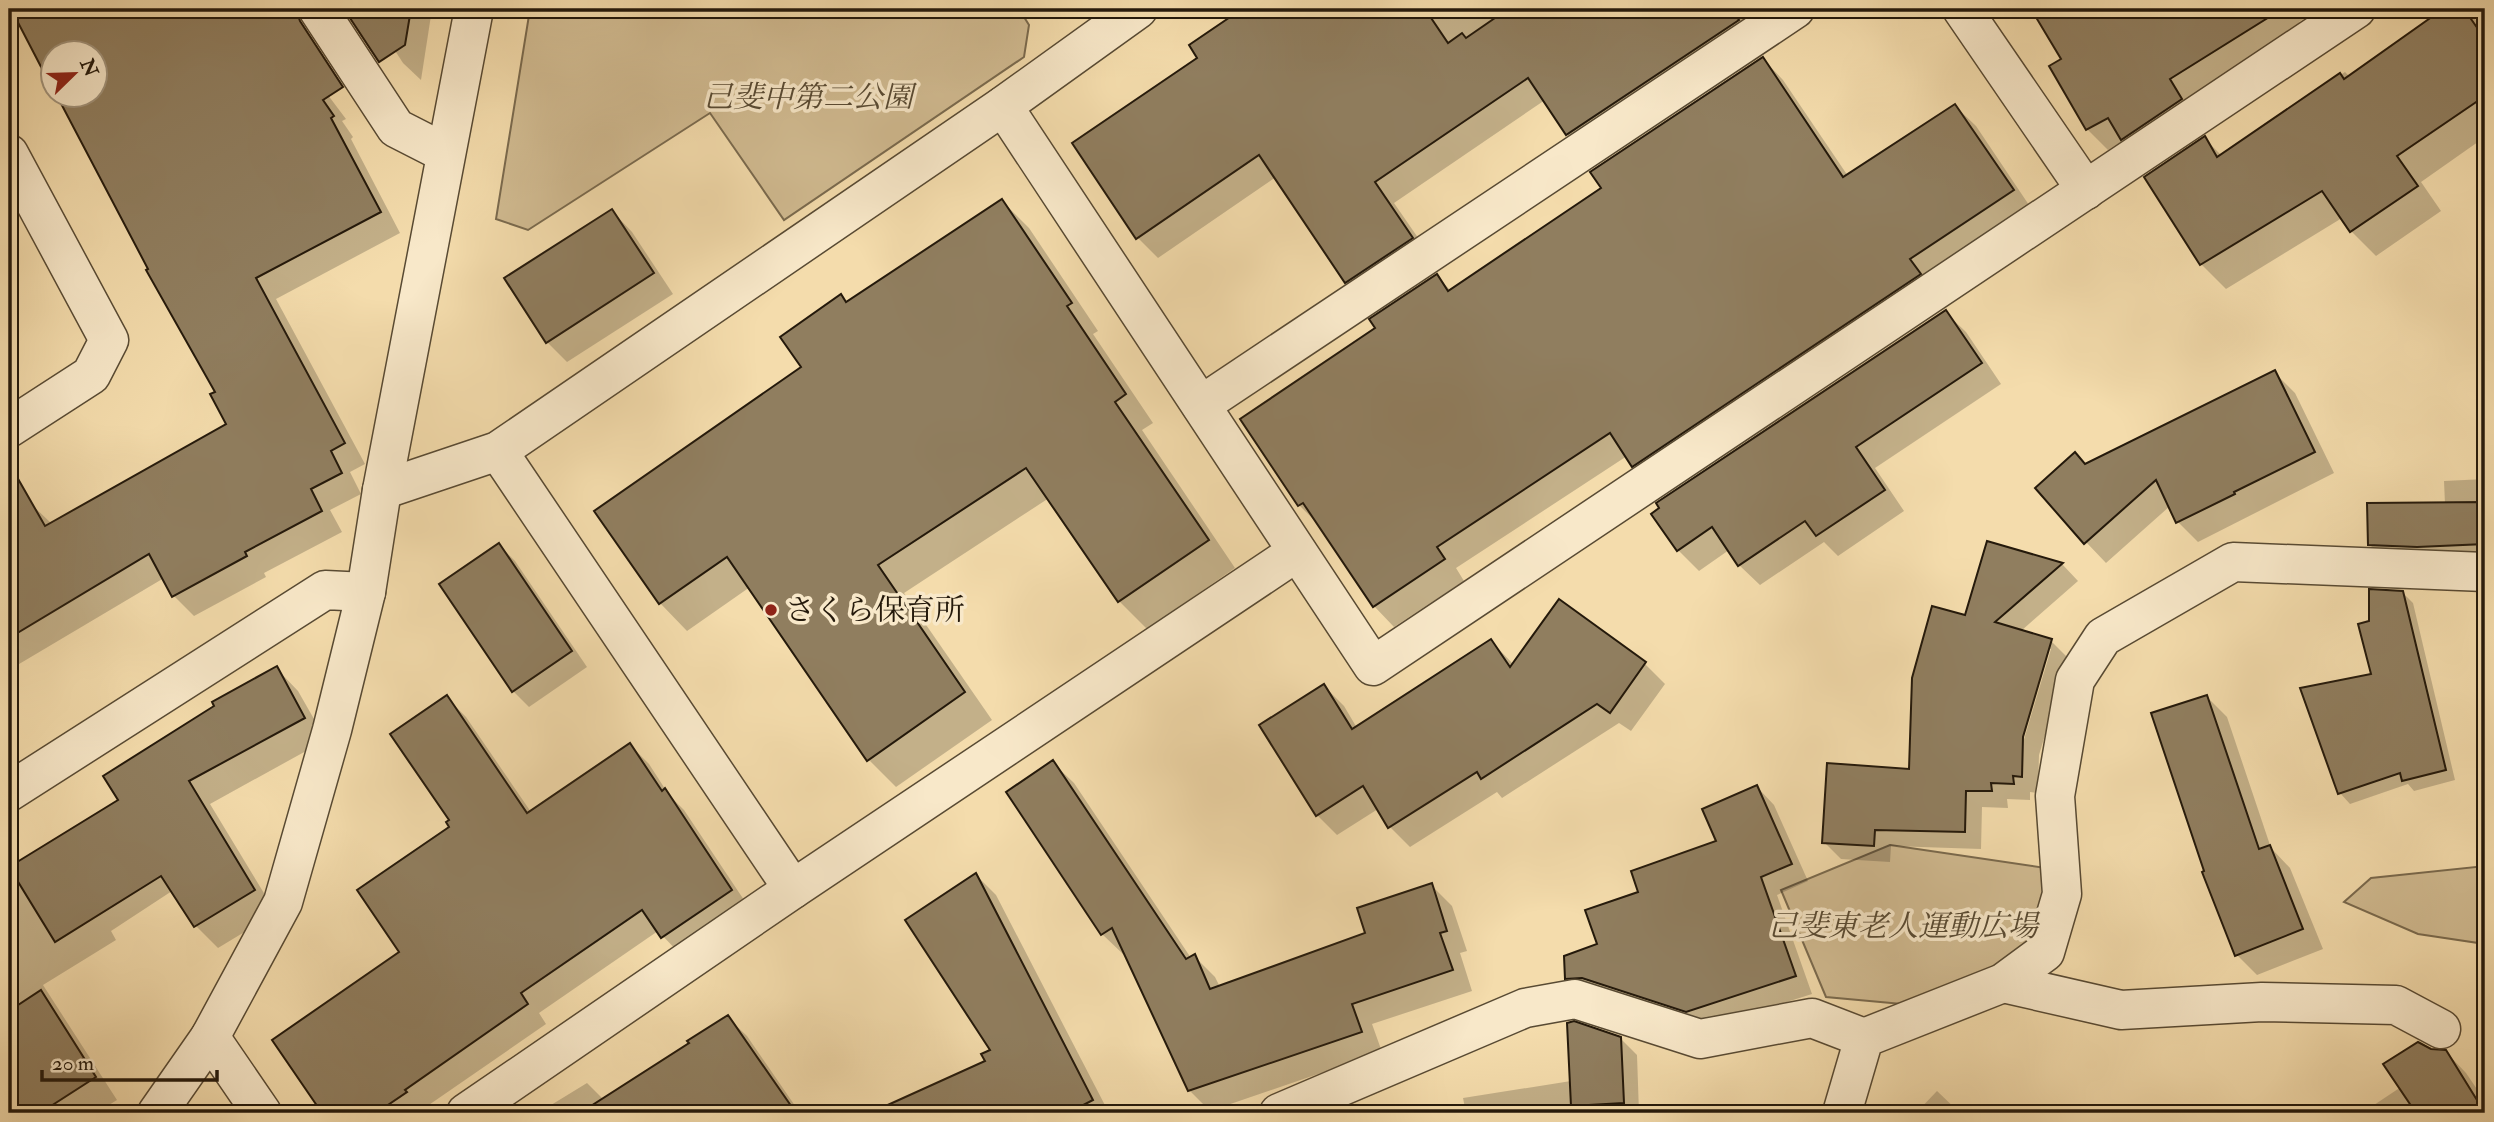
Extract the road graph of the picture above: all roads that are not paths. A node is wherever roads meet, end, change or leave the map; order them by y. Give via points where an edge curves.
1 (318, 9) edge
2 (474, 9) edge
3 (1795, 9) edge
4 (1962, 9) edge
5 (2356, 9) edge
6 (1124, 12) edge
7 (1003, 106) junction
8 (445, 153) junction
9 (9, 155) edge
10 (2086, 190) junction
11 (1202, 405) junction
12 (9, 428) edge
13 (498, 451) junction
14 (382, 490) junction
15 (1297, 552) junction
16 (2485, 572) edge
17 (366, 592) junction
18 (9, 792) edge
19 (793, 889) junction
20 (2003, 983) junction
21 (2441, 1029) dead end
22 (210, 1037) junction
23 (1864, 1038) junction
24 (157, 1113) edge
25 (262, 1113) edge
26 (466, 1113) edge
27 (1279, 1113) edge
28 (1842, 1113) edge

1 - 8 street via 396,128
2 - 8 street
3 - 11 street
4 - 10 street
5 - 10 street
6 - 7 street
7 - 11 street
7 - 13 street
8 - 14 street
9 - 12 street via 108,340 91,375
10 - 15 street via 1373,666
11 - 15 street
13 - 14 street
13 - 19 street
14 - 17 street
15 - 19 street
16 - 20 street via 2233,562 2103,637 2075,680 2056,796 2062,894 2045,952
17 - 18 street via 325,590
17 - 22 street via 283,902
19 - 26 street
20 - 21 street via 2121,1010 2262,1002 2396,1005
20 - 23 street
22 - 24 street
22 - 25 street
23 - 27 street via 1812,1018 1700,1039 1574,999 1525,1008
23 - 28 street

